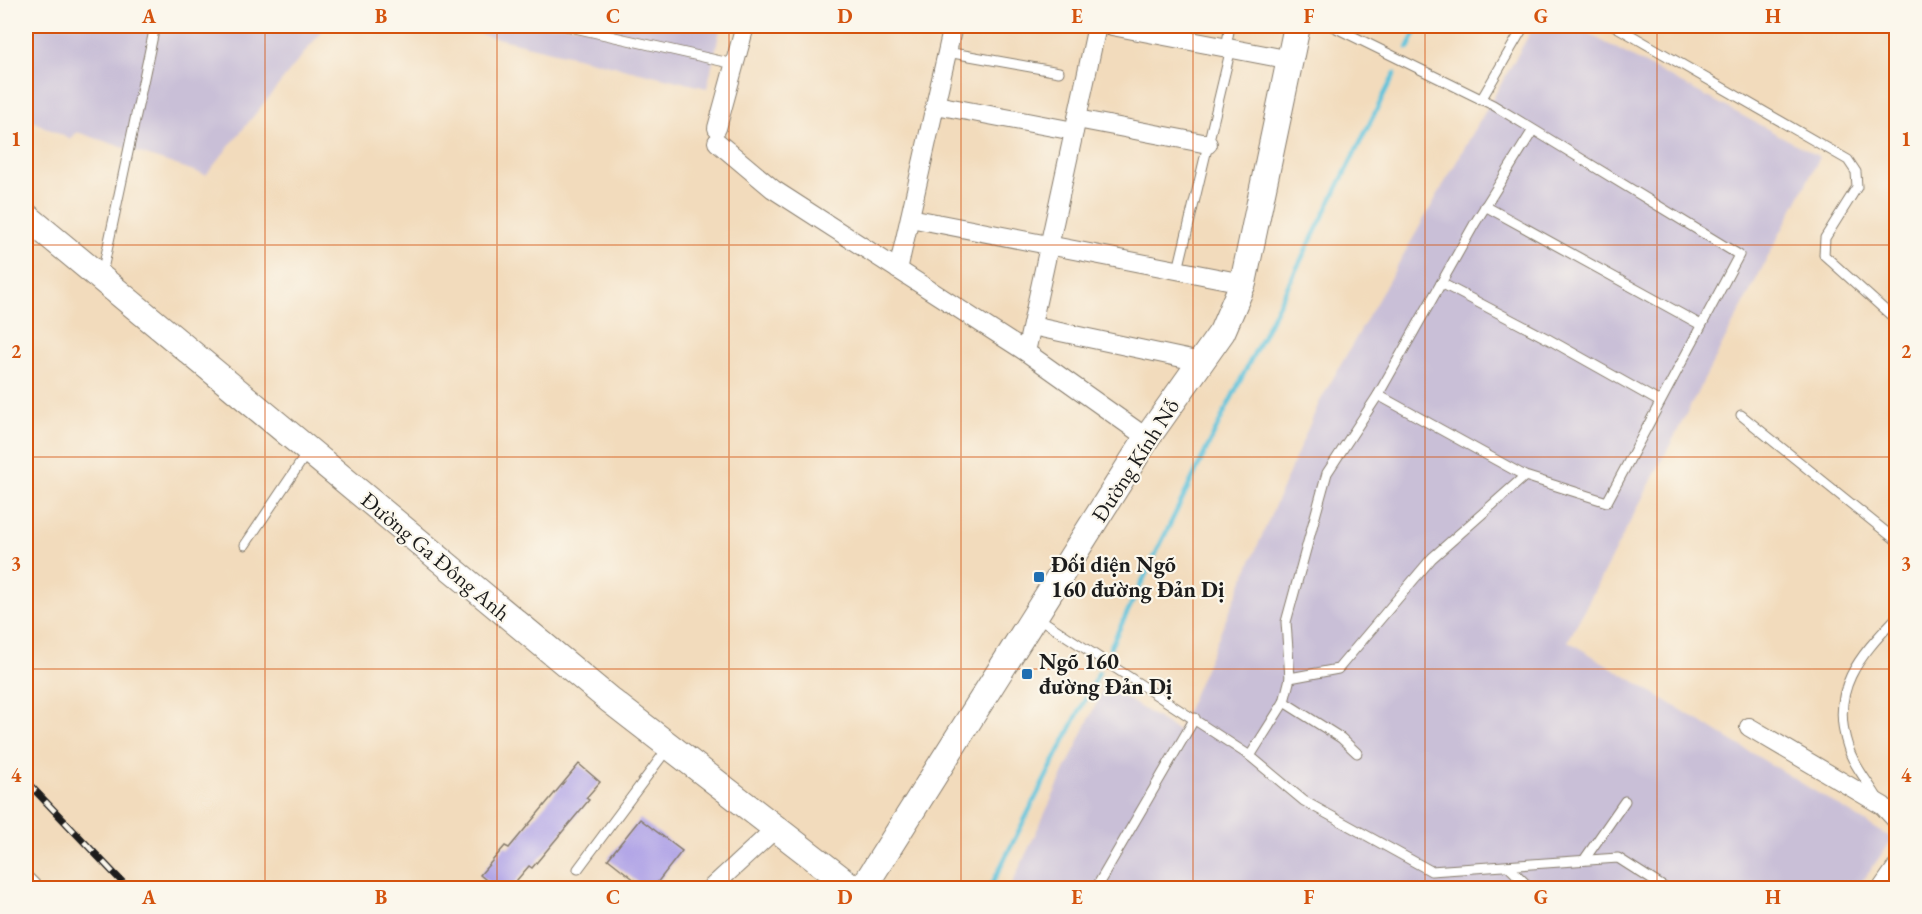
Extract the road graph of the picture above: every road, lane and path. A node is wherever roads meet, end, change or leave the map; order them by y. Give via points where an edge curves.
1 (155, 26) edge
2 (566, 26) edge
3 (745, 26) edge
4 (951, 26) edge
5 (1097, 26) edge
6 (1112, 26) edge
7 (1230, 26) edge
8 (1297, 26) edge
9 (1332, 26) edge
10 (1524, 26) edge
11 (1615, 26) edge
12 (1228, 48) junction
13 (947, 52) junction
14 (1291, 60) junction
15 (734, 64) junction
16 (1059, 72) dead end
17 (1481, 100) junction
18 (936, 105) junction
19 (1075, 125) junction
20 (1533, 130) junction
21 (1208, 144) junction
22 (1485, 206) junction
23 (26, 216) edge
24 (910, 218) junction
25 (1049, 246) junction
26 (898, 270) junction
27 (1178, 270) junction
28 (101, 276) junction
29 (1243, 283) junction
30 (1441, 283) junction
31 (1896, 320) edge
32 (1701, 325) junction
33 (1032, 326) junction
34 (1026, 352) junction
35 (1202, 362) junction
36 (1378, 395) junction
37 (1660, 402) junction
38 (1741, 415) dead end
39 (1147, 438) junction
40 (309, 451) junction
41 (1525, 476) junction
42 (1896, 540) edge
43 (245, 545) dead end
44 (1035, 616) junction
45 (1896, 618) edge
46 (1290, 678) junction
47 (1284, 702) junction
48 (1195, 718) junction
49 (1749, 727) dead end
50 (669, 746) junction
51 (1356, 753) dead end
52 (1250, 756) junction
53 (1625, 801) dead end
54 (1882, 806) junction
55 (1896, 820) edge
56 (776, 829) junction
57 (1584, 860) junction
58 (1508, 866) junction
59 (1896, 868) edge
60 (578, 869) dead end
61 (26, 881) edge
62 (33, 888) edge
63 (711, 888) edge
64 (853, 888) edge
65 (863, 888) edge
66 (1096, 888) edge
67 (1530, 888) edge
68 (1665, 888) edge
69 (1882, 888) edge

1 - 28 lane
2 - 15 lane
3 - 15 street
4 - 13 street
5 - 19 street
6 - 12 street
7 - 12 lane
8 - 14 street, Đường Kính Nỗ
9 - 17 lane
10 - 17 lane
11 - 31 lane via 1848,160 1856,172 1857,187 1825,238 1824,255
12 - 14 street
12 - 21 lane
13 - 16 lane
13 - 18 street
14 - 29 street, Đường Kính Nỗ
15 - 26 street via 717,135 773,189
17 - 20 lane
18 - 19 street
18 - 24 street
19 - 21 street
19 - 25 street
20 - 22 lane
20 - 32 lane via 1739,255
21 - 27 lane
22 - 30 lane
22 - 32 lane
23 - 28 street, Đường Ga Đông Anh
24 - 25 street
24 - 26 street
25 - 27 street
25 - 33 street
26 - 34 street
27 - 29 street
28 - 40 street, Đường Ga Đông Anh
29 - 35 street, Đường Kính Nỗ via 1222,332
30 - 36 lane
30 - 37 lane
32 - 37 lane
33 - 34 street
33 - 35 street
34 - 39 street
35 - 39 street, Đường Kính Nỗ
36 - 41 lane
36 - 46 lane via 1327,473 1286,622
37 - 41 lane via 1607,502
38 - 42 lane
39 - 44 street, Đường Kính Nỗ
40 - 43 lane
40 - 50 street, Đường Ga Đông Anh
41 - 46 lane via 1432,558 1338,669
44 - 48 lane
44 - 65 street, Đường Kính Nỗ
45 - 54 lane via 1869,647 1851,675 1840,708 1848,749
46 - 47 lane
47 - 51 lane via 1341,738
47 - 52 lane
48 - 52 lane
48 - 66 lane
49 - 54 street
50 - 56 street, Đường Ga Đông Anh
50 - 60 lane
52 - 58 lane via 1304,801 1431,872
53 - 57 lane
54 - 55 street
56 - 63 street
56 - 64 street, Đường Ga Đông Anh
57 - 58 lane
57 - 68 lane via 1618,858
58 - 67 lane
59 - 69 street
61 - 62 street

